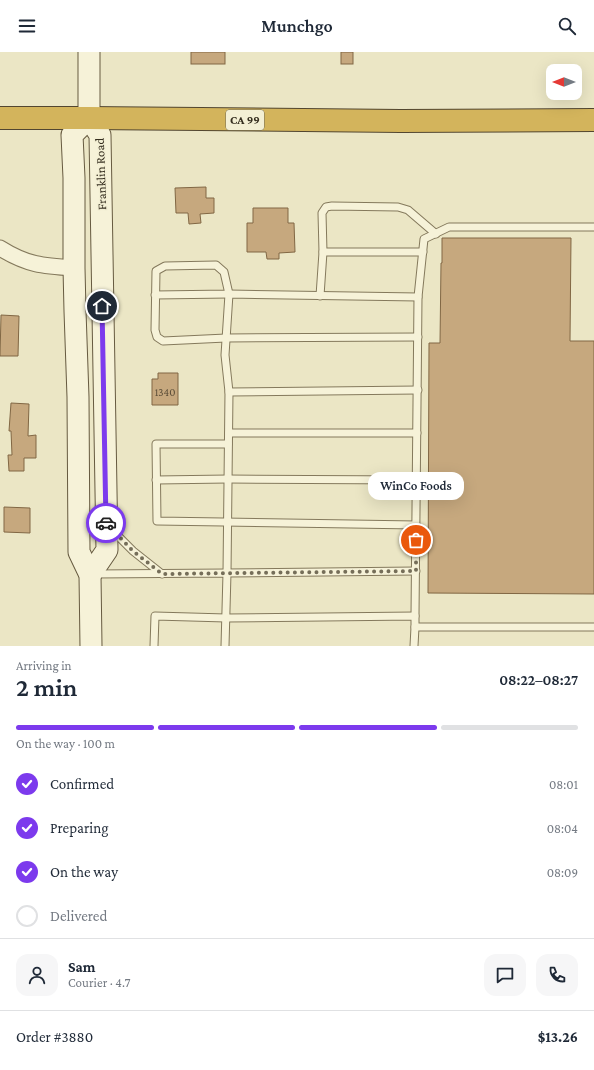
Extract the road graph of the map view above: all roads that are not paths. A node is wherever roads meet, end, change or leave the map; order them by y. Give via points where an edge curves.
1 (89, 52) edge
2 (0, 118) edge
3 (90, 118) junction
4 (594, 120) edge
5 (594, 227) edge
6 (436, 234) junction
7 (0, 248) edge
8 (323, 252) junction
9 (423, 252) junction
10 (74, 268) junction
11 (229, 294) junction
12 (155, 295) junction
13 (320, 296) junction
14 (418, 297) junction
15 (418, 337) junction
16 (226, 338) junction
17 (418, 390) junction
18 (229, 392) junction
19 (229, 433) junction
20 (417, 433) junction
21 (228, 444) junction
22 (228, 479) junction
23 (156, 480) junction
24 (416, 480) junction
25 (228, 522) junction
26 (106, 524) junction
27 (416, 525) junction
28 (416, 571) junction
29 (227, 573) junction
30 (90, 574) junction
31 (162, 574) junction
32 (415, 616) junction
33 (226, 618) junction
34 (414, 627) junction
35 (594, 627) edge
36 (91, 646) edge
37 (154, 646) edge
38 (225, 646) edge
39 (414, 646) edge

1 - 3 main road
2 - 3 highway, CA 99
3 - 4 highway, CA 99
3 - 10 main road, Franklin Road via 72,134
3 - 26 main road, Franklin Road via 100,134
5 - 6 lane via 449,227
6 - 8 lane via 408,210 398,207 332,206 322,213
6 - 9 lane via 424,239
7 - 10 street via 30,263
8 - 9 lane
8 - 13 lane
9 - 14 lane
10 - 30 main road, Franklin Road via 79,552
11 - 12 lane
11 - 12 lane via 224,272 216,265 165,266 156,271
11 - 13 lane
11 - 16 lane
12 - 16 lane via 155,330 157,337 163,341
13 - 14 lane
14 - 15 lane
15 - 16 lane
15 - 17 lane
16 - 18 lane
17 - 18 lane
17 - 20 lane
18 - 19 lane
19 - 20 lane
19 - 21 lane
20 - 24 lane
21 - 22 lane
21 - 23 lane via 156,444
22 - 23 lane
22 - 24 lane
22 - 25 lane
23 - 25 lane via 157,521
24 - 27 lane
25 - 27 lane
25 - 29 lane
26 - 30 main road, Franklin Road via 107,550
26 - 31 lane via 133,551
27 - 28 lane
28 - 29 lane
28 - 32 lane
29 - 31 lane
29 - 33 lane
30 - 31 lane
30 - 36 main road, Franklin Road
32 - 33 lane
32 - 34 lane
33 - 37 lane via 155,616
33 - 38 lane
34 - 35 lane
34 - 39 lane

